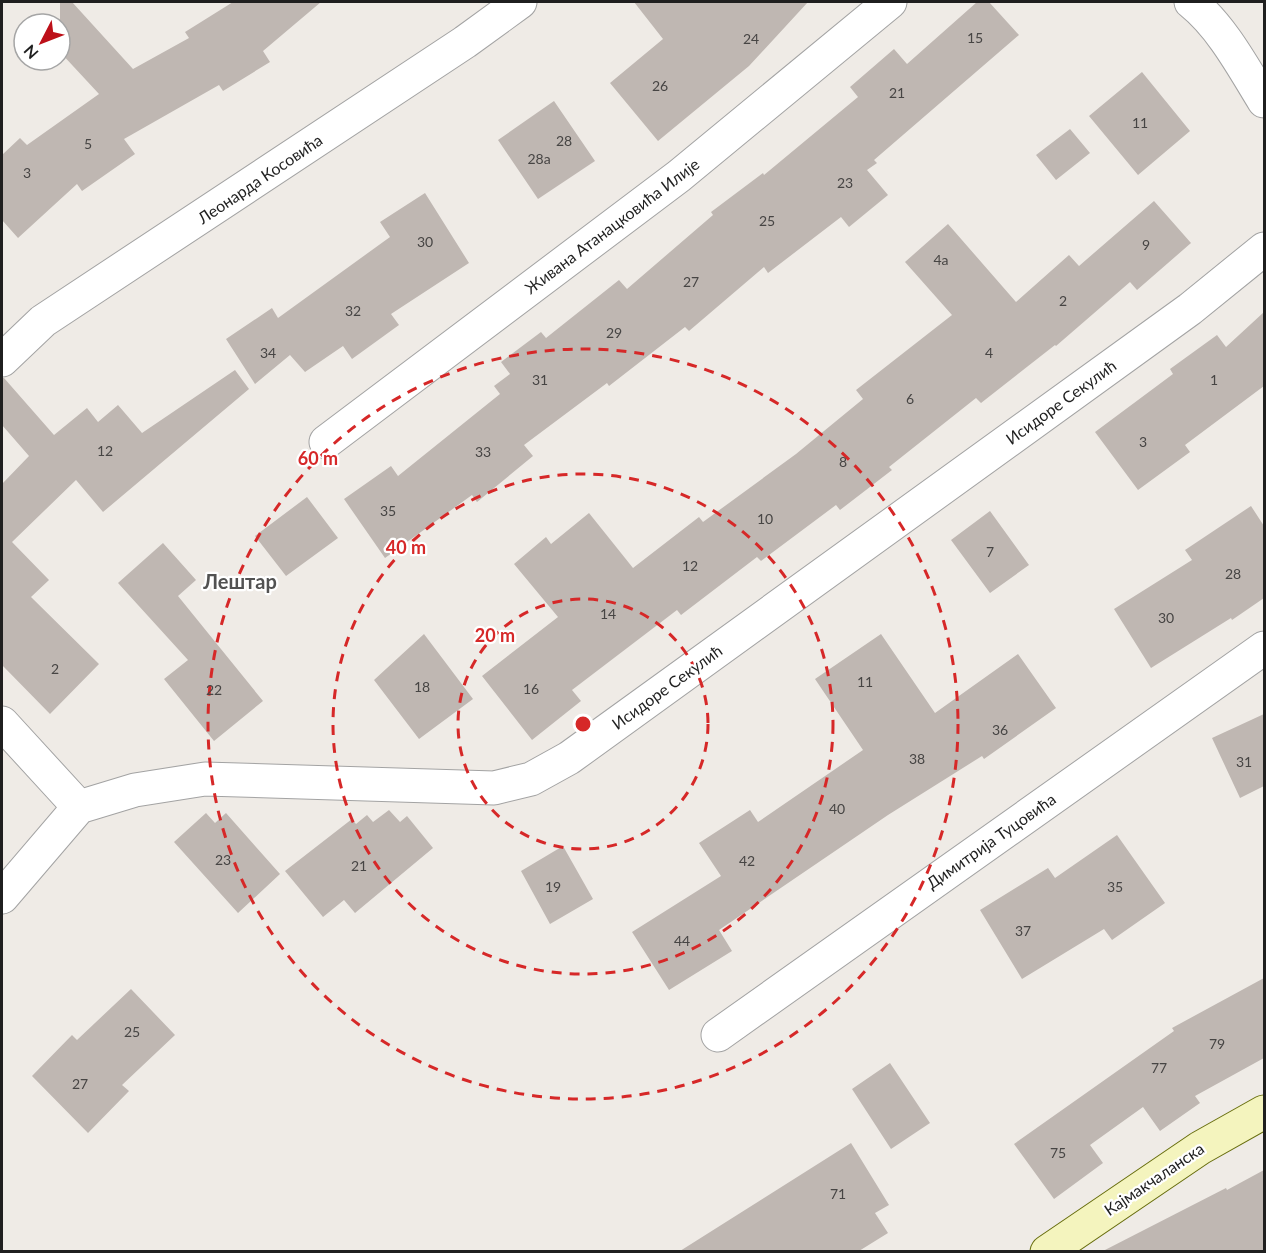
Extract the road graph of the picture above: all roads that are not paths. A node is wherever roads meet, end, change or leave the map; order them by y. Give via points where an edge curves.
1 (520, 2) edge
2 (890, 2) edge
3 (1191, 2) edge
4 (1264, 101) edge
5 (1264, 249) edge
6 (2, 360) edge
7 (327, 442) dead end
8 (1264, 648) edge
9 (2, 723) edge
10 (80, 807) junction
11 (2, 897) edge
12 (718, 1035) dead end
13 (1264, 1112) edge
14 (1047, 1251) edge

1 - 6 street, Леонарда Косовића via 456,49 43,321
2 - 7 street, Живана Атанацковића Илије via 679,176
3 - 4 street via 1227,43
5 - 10 street, Исидоре Секулић via 1161,330 568,758 531,779 494,788 205,779 135,790
8 - 12 street, Димитрија Туцовића
9 - 10 street
10 - 11 street
13 - 14 street, Кајмакчаланска via 1200,1148

